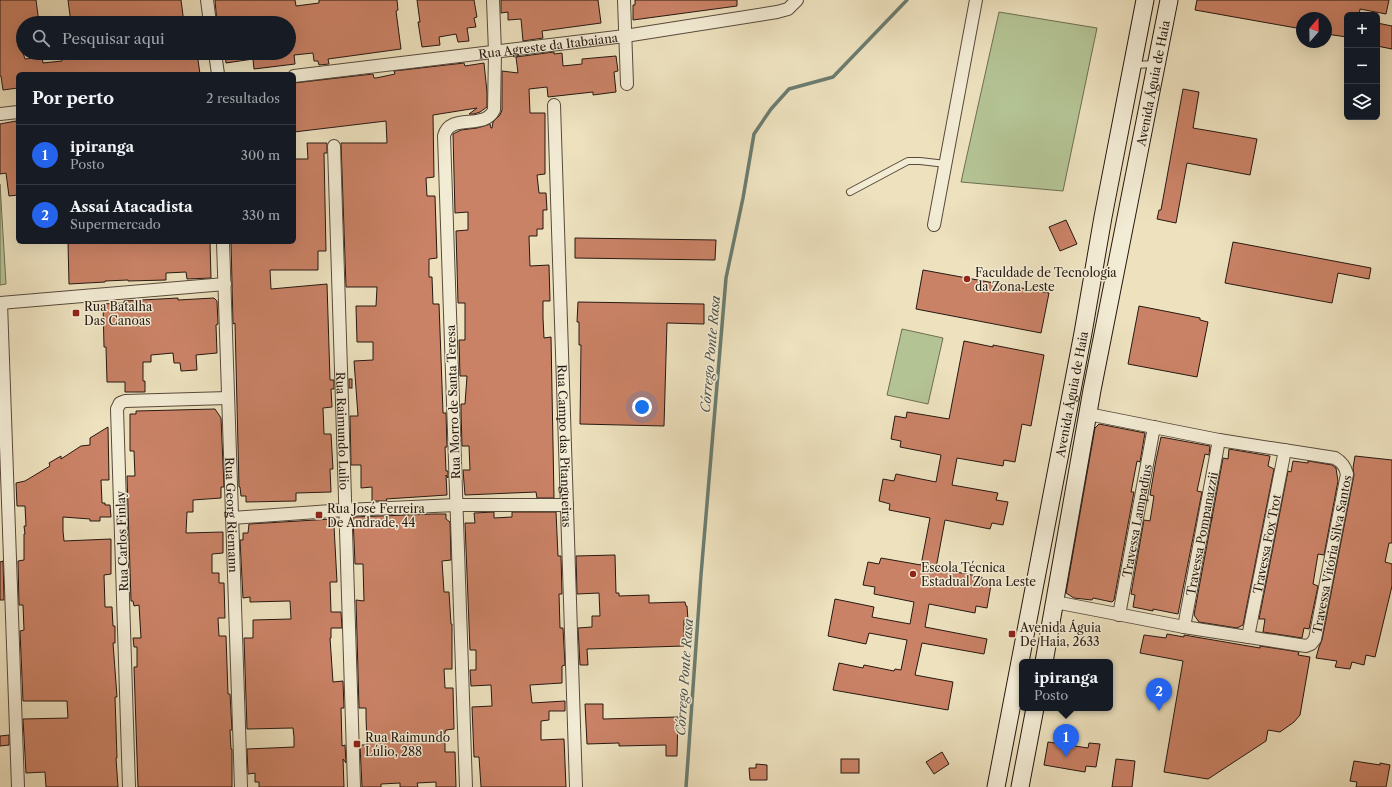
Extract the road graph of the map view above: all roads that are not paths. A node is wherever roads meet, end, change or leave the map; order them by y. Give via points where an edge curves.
1 (207, 0) edge
2 (493, 0) edge
3 (624, 0) edge
4 (797, 0) edge
5 (976, 0) edge
6 (1145, 0) edge
7 (1169, 0) edge
8 (209, 16) edge
9 (625, 36) junction
10 (495, 52) junction
11 (216, 60) edge
12 (1157, 64) junction
13 (1133, 65) junction
14 (218, 72) edge
15 (296, 76) edge
16 (627, 84) dead end
17 (554, 105) dead end
18 (16, 112) edge
19 (0, 114) edge
20 (334, 146) dead end
21 (946, 164) junction
22 (850, 192) dead end
23 (934, 225) dead end
24 (223, 244) edge
25 (225, 284) junction
26 (0, 303) edge
27 (228, 398) junction
28 (1088, 414) junction
29 (1154, 427) junction
30 (1219, 440) junction
31 (1285, 450) junction
32 (567, 504) junction
33 (456, 505) junction
34 (345, 510) junction
35 (232, 518) junction
36 (1055, 602) junction
37 (1119, 615) junction
38 (1184, 627) junction
39 (1248, 637) junction
40 (1021, 659) edge
41 (1045, 659) edge
42 (1019, 667) edge
43 (1034, 711) edge
44 (18, 787) edge
45 (130, 787) edge
46 (241, 787) edge
47 (354, 787) edge
48 (466, 787) edge
49 (576, 787) edge
50 (996, 787) edge
51 (1020, 787) edge

1 - 8 street
2 - 10 street
3 - 9 street
4 - 9 street, Rua Agreste da Itabaiana via 788,9 777,12
5 - 21 street
6 - 13 main road, Avenida Águia de Haia
7 - 12 main road, Avenida Águia de Haia
9 - 10 street, Rua Agreste da Itabaiana
9 - 16 street
10 - 15 street, Rua Agreste da Itabaiana
10 - 33 street, Rua Morro de Santa Teresa via 492,114 487,118 450,125 444,136
11 - 14 street
12 - 13 lane
12 - 28 main road, Avenida Águia de Haia
13 - 40 main road, Avenida Águia de Haia
17 - 32 street, Rua Campo das Pitangueiras
18 - 19 street
20 - 34 street, Rua Raimundo Lulio
21 - 22 lane via 908,161
21 - 23 street
24 - 25 street, Rua Georg Riemann
25 - 26 street
25 - 27 street, Rua Georg Riemann
26 - 44 street
27 - 35 street, Rua Georg Riemann
27 - 45 street, Rua Carlos Finlay via 125,401 120,403 117,409
28 - 29 street, Travessa Vitória Silva Santos
28 - 36 main road, Avenida Águia de Haia
29 - 30 street, Travessa Vitória Silva Santos
29 - 37 street, Travessa Lampadius
30 - 31 street, Travessa Vitória Silva Santos
30 - 38 street, Travessa Pompanazzii
31 - 39 street, Travessa Fox Trot
31 - 39 street, Travessa Vitória Silva Santos via 1335,458 1345,466 1347,474 1315,639 1306,646
32 - 33 street
32 - 49 street, Rua Campo das Pitangueiras
33 - 34 street
33 - 48 street, Rua Morro de Santa Teresa
34 - 35 street
34 - 47 street, Rua Raimundo Lulio
35 - 46 street, Rua Georg Riemann
36 - 37 street, Travessa Vitória Silva Santos
36 - 41 main road, Avenida Águia de Haia
37 - 38 street, Travessa Vitória Silva Santos
38 - 39 street, Travessa Vitória Silva Santos
42 - 50 main road, Avenida Águia de Haia
43 - 51 main road

